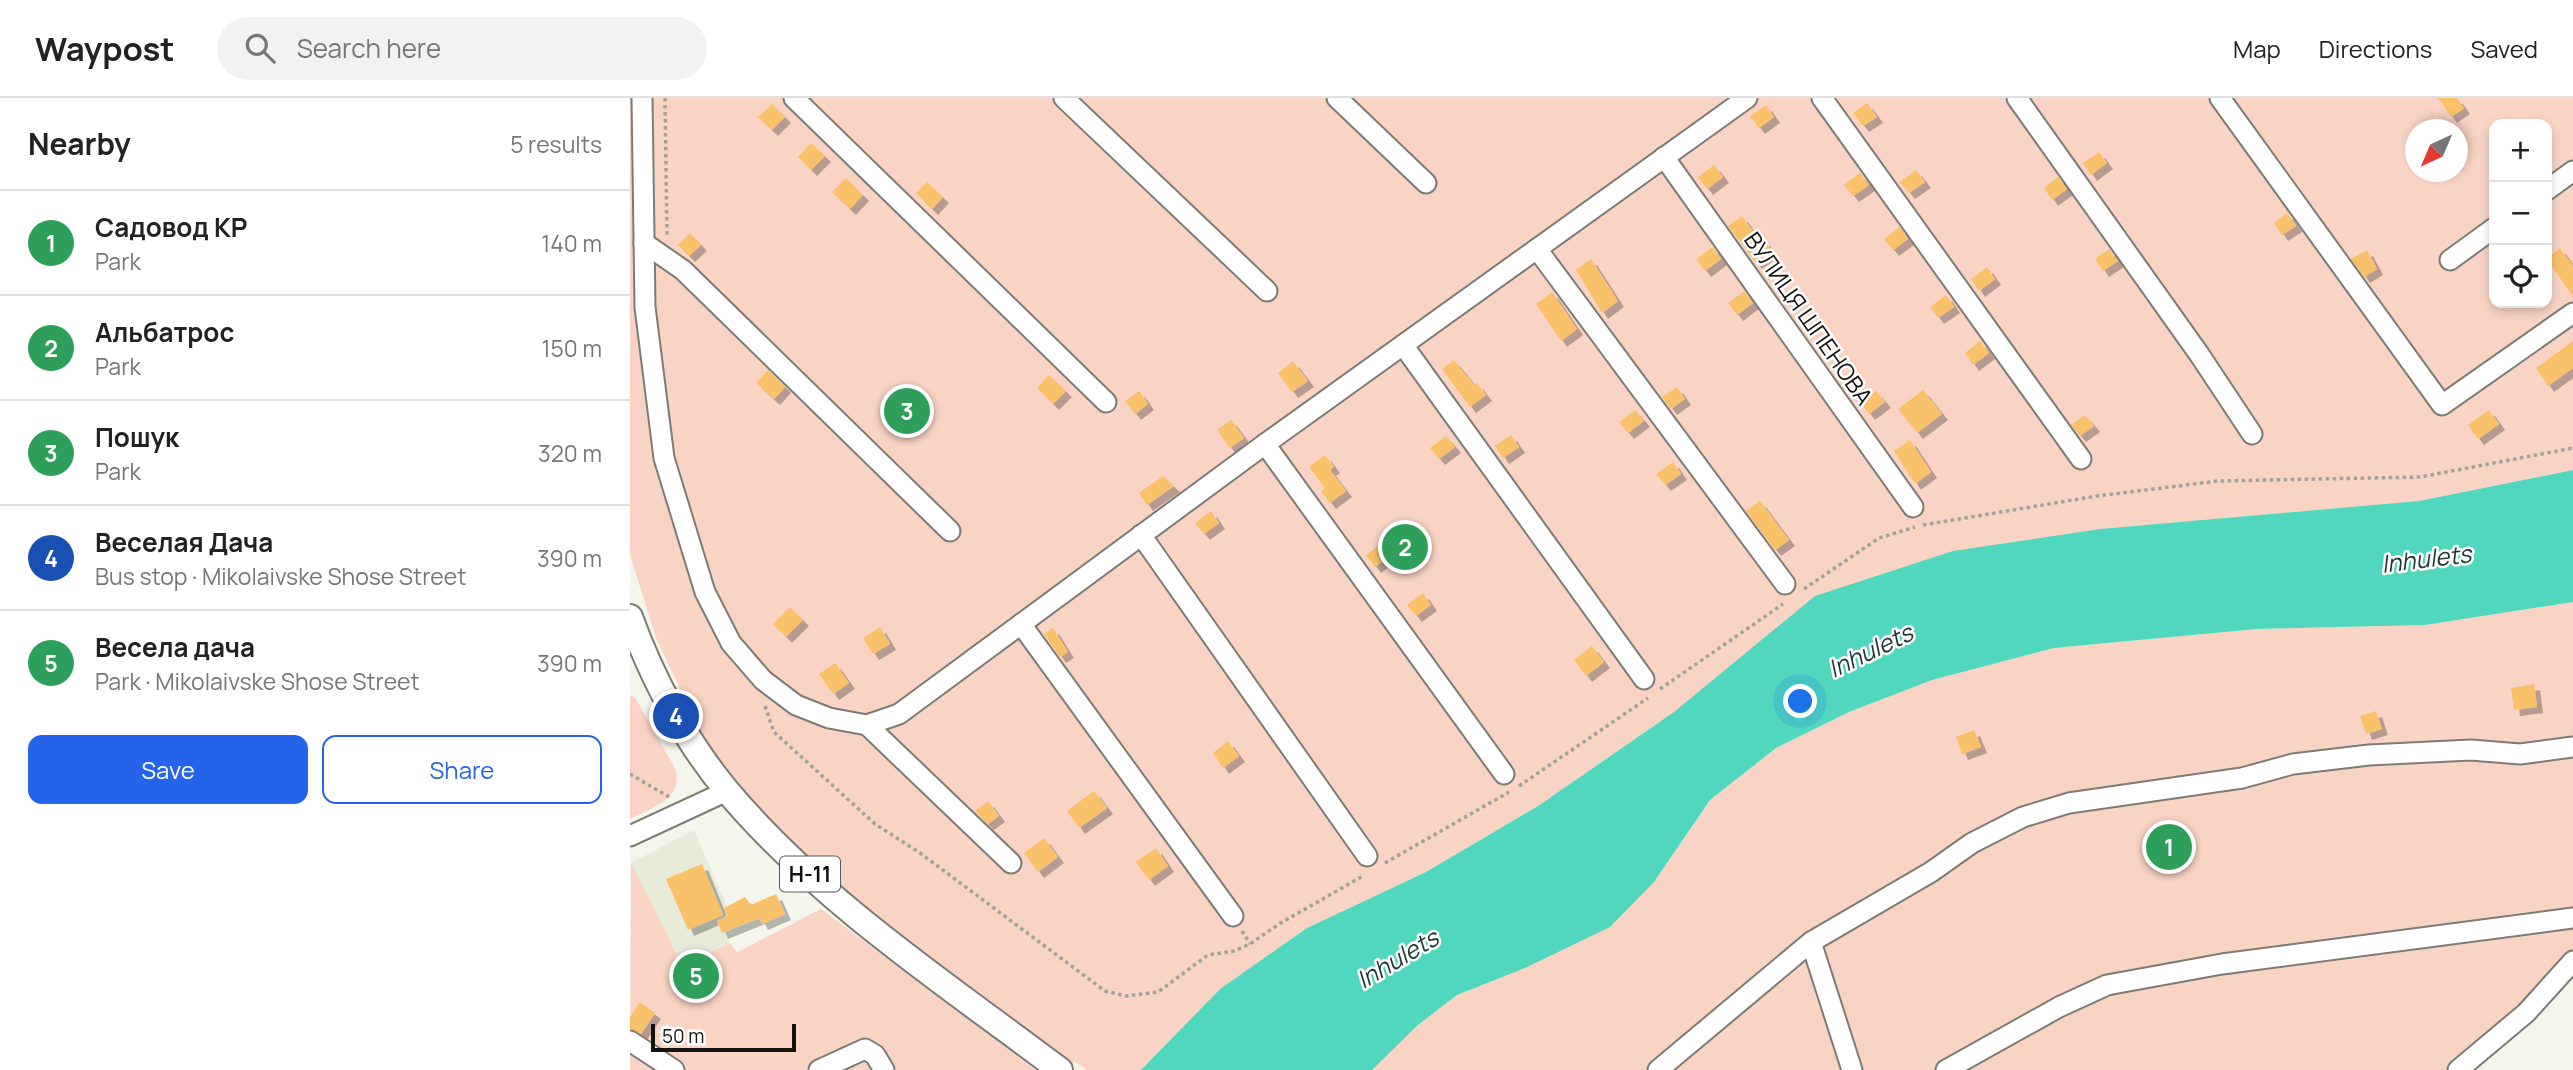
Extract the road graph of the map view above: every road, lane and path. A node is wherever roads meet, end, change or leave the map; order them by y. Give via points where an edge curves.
1 (642, 98) edge
2 (665, 98) edge
3 (794, 98) edge
4 (1064, 98) edge
5 (1337, 98) edge
6 (1747, 98) edge
7 (1822, 98) edge
8 (2017, 98) edge
9 (2220, 98) edge
10 (1664, 158) junction
11 (2573, 171) edge
12 (1426, 183) dead end
13 (2552, 186) edge
14 (2489, 232) edge
15 (644, 243) junction
16 (1537, 249) junction
17 (667, 258) junction
18 (2450, 260) dead end
19 (1266, 291) dead end
20 (2573, 313) edge
21 (1403, 345) junction
22 (1106, 402) dead end
23 (2252, 434) dead end
24 (1265, 444) junction
25 (2573, 448) edge
26 (2081, 459) dead end
27 (1913, 507) dead end
28 (950, 531) dead end
29 (1141, 535) junction
30 (1792, 592) junction
31 (1021, 624) junction
32 (632, 627) edge
33 (1644, 679) dead end
34 (763, 680) junction
35 (867, 724) junction
36 (2573, 747) edge
37 (630, 774) edge
38 (1504, 774) dead end
39 (727, 791) junction
40 (680, 813) junction
41 (630, 836) edge
42 (1011, 863) dead end
43 (1370, 866) junction
44 (1233, 916) dead end
45 (2573, 918) edge
46 (1811, 942) junction
47 (2573, 961) edge
48 (630, 1041) edge
49 (674, 1070) edge
50 (819, 1070) edge
51 (884, 1070) edge
52 (1060, 1070) edge
53 (1658, 1070) edge
54 (1852, 1070) edge
55 (1946, 1070) edge
56 (2458, 1070) edge

1 - 15 street
2 - 17 path
3 - 22 street
4 - 19 street
5 - 12 street
6 - 10 street
7 - 26 street
8 - 23 street
9 - 20 street via 2442,405
10 - 16 street
10 - 27 street, ВУЛИЦЯ ШПЕНОВА
11 - 13 street
14 - 18 street
15 - 17 street
15 - 34 street via 645,307 664,458 705,592 731,643
16 - 21 street
16 - 30 street
17 - 28 street
21 - 24 street
21 - 33 street
24 - 29 street
24 - 38 street
25 - 30 path via 2420,477 2218,481 1918,526 1879,538
29 - 31 street
29 - 43 street
30 - 43 path via 1579,747 1503,796
31 - 35 street via 900,714
31 - 44 street
32 - 39 main road, Н-11 via 676,716
34 - 35 street via 796,705 829,718
34 - 43 path via 765,710 774,732 844,797 874,824 1105,991 1126,996 1158,992 1208,955 1250,944
35 - 42 street
36 - 46 street via 2519,754 2471,750 2293,764 2242,778 2069,803 2023,817 1972,843
37 - 40 path via 669,797
39 - 40 street
39 - 52 main road, Н-11 via 838,900
40 - 41 street
45 - 55 street via 2222,964 2106,985
46 - 53 street
46 - 54 street
47 - 56 street via 2526,1013
48 - 49 street
50 - 51 street via 865,1049

